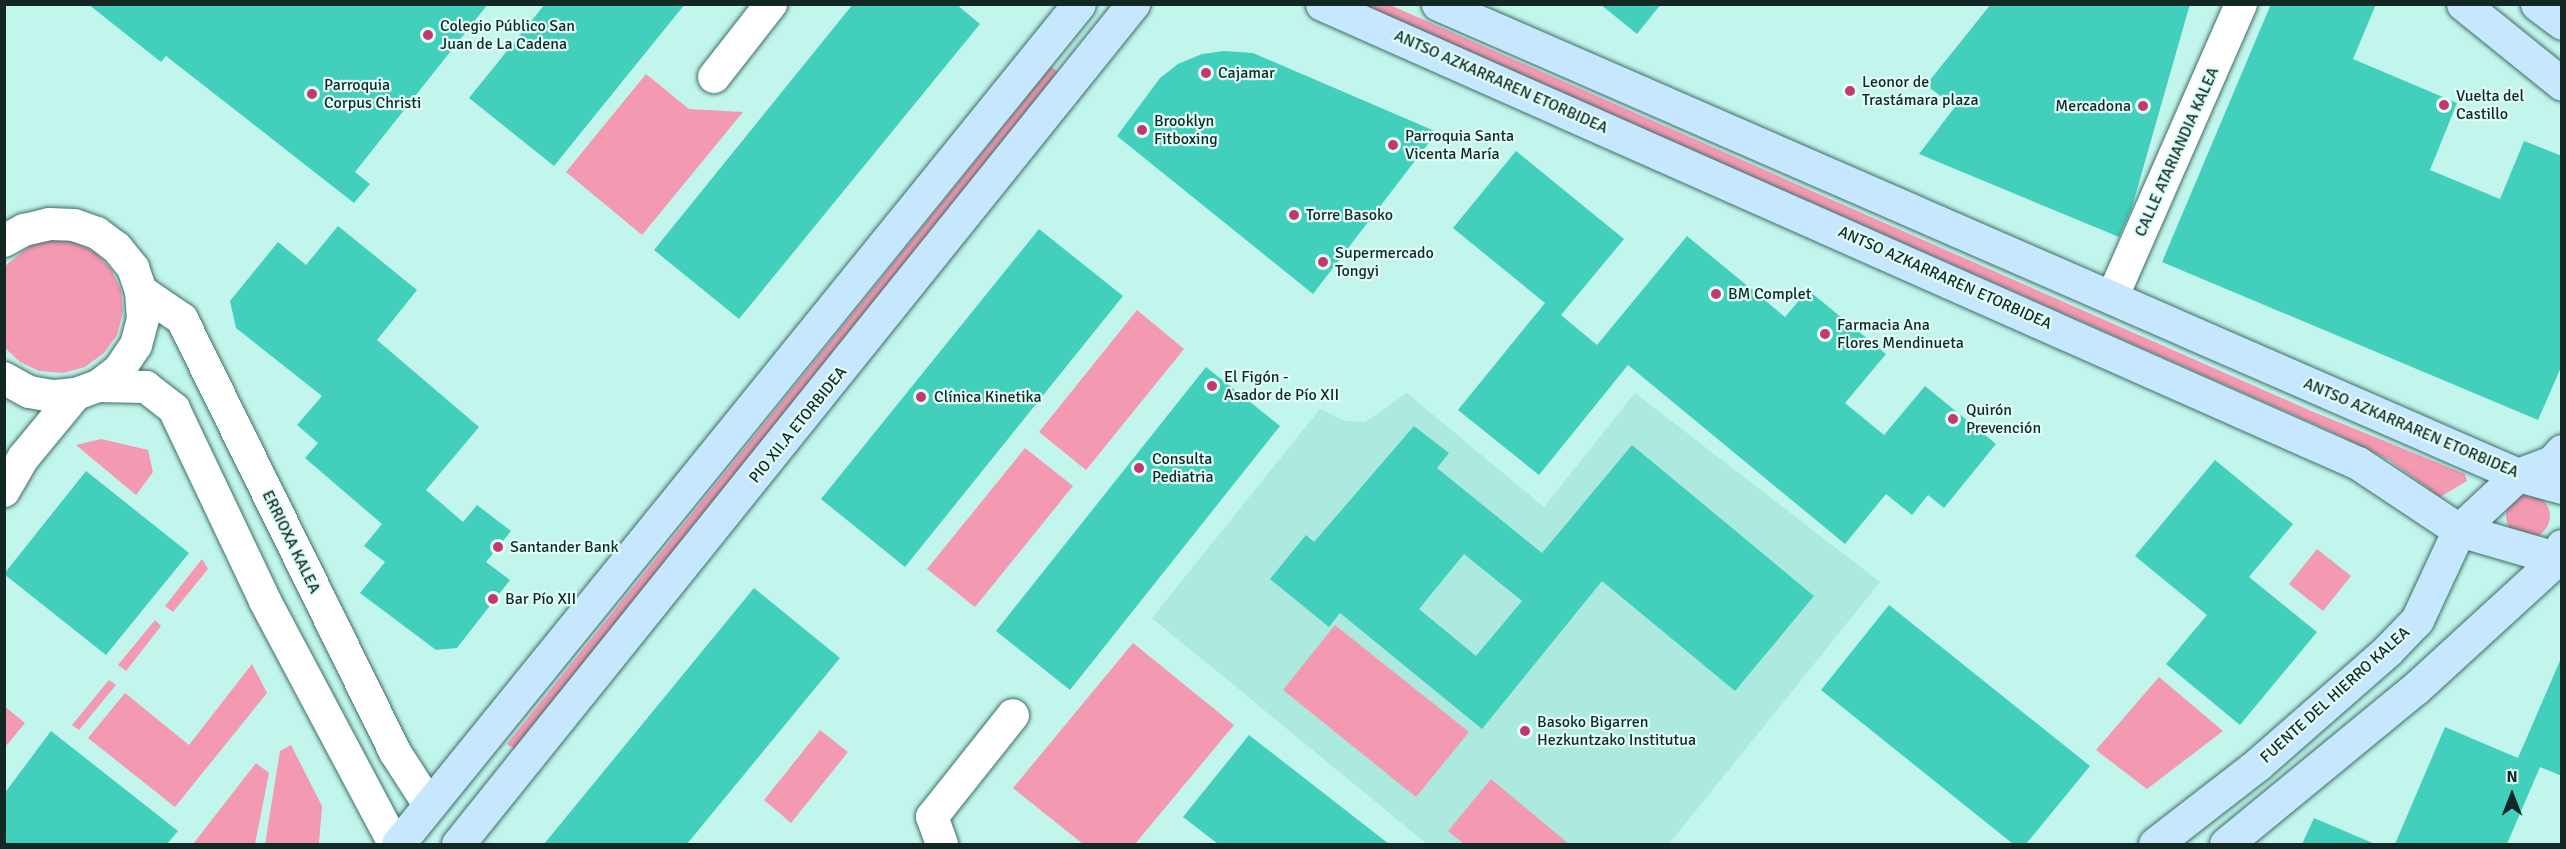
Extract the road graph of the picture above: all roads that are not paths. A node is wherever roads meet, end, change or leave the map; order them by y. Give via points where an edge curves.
1 (771, 4) edge
2 (1079, 4) edge
3 (1133, 4) edge
4 (1322, 4) edge
5 (1438, 4) edge
6 (2241, 4) edge
7 (2463, 4) edge
8 (2481, 4) edge
9 (2537, 4) edge
10 (2562, 23) edge
11 (2562, 69) edge
12 (714, 77) dead end
13 (2562, 84) edge
14 (4, 214) edge
15 (49, 224) junction
16 (4, 242) edge
17 (141, 291) junction
18 (2112, 298) junction
19 (4, 378) edge
20 (87, 390) junction
21 (2562, 451) edge
22 (2518, 475) junction
23 (2562, 487) edge
24 (4, 491) edge
25 (2459, 530) junction
26 (2560, 555) edge
27 (1013, 715) dead end
28 (429, 805) junction
29 (396, 844) edge
30 (459, 844) edge
31 (942, 844) edge
32 (2155, 844) edge
33 (2226, 844) edge

1 - 12 street
2 - 28 main road
3 - 30 main road, PIO XII.A ETORBIDEA
4 - 25 main road, ANTSO AZKARRAREN ETORBIDEA via 2358,463
5 - 18 main road, ANTSO AZKARRAREN ETORBIDEA
6 - 18 street, CALLE ATARIANDIA KALEA
7 - 13 main road
8 - 11 main road
9 - 10 main road
14 - 15 street
15 - 16 street via 24,230
15 - 17 street via 74,225 97,233 117,248 133,268
17 - 20 street via 143,319 136,345 120,369
17 - 28 street, ERRIOXA KALEA via 182,319 395,752
18 - 22 main road, ANTSO AZKARRAREN ETORBIDEA
19 - 20 street via 29,392
20 - 24 street via 24,457
20 - 29 street via 146,387 174,409 265,601
21 - 22 main road, FUENTE DEL HIERRO KALEA via 2552,462
22 - 23 main road, ANTSO AZKARRAREN ETORBIDEA
22 - 25 main road, FUENTE DEL HIERRO KALEA
25 - 26 main road, ANTSO AZKARRAREN ETORBIDEA
25 - 32 main road, FUENTE DEL HIERRO KALEA via 2417,620 2258,764
26 - 33 main road via 2416,688
27 - 31 street via 932,817
28 - 29 main road
28 - 30 main road, PIO XII.A ETORBIDEA

